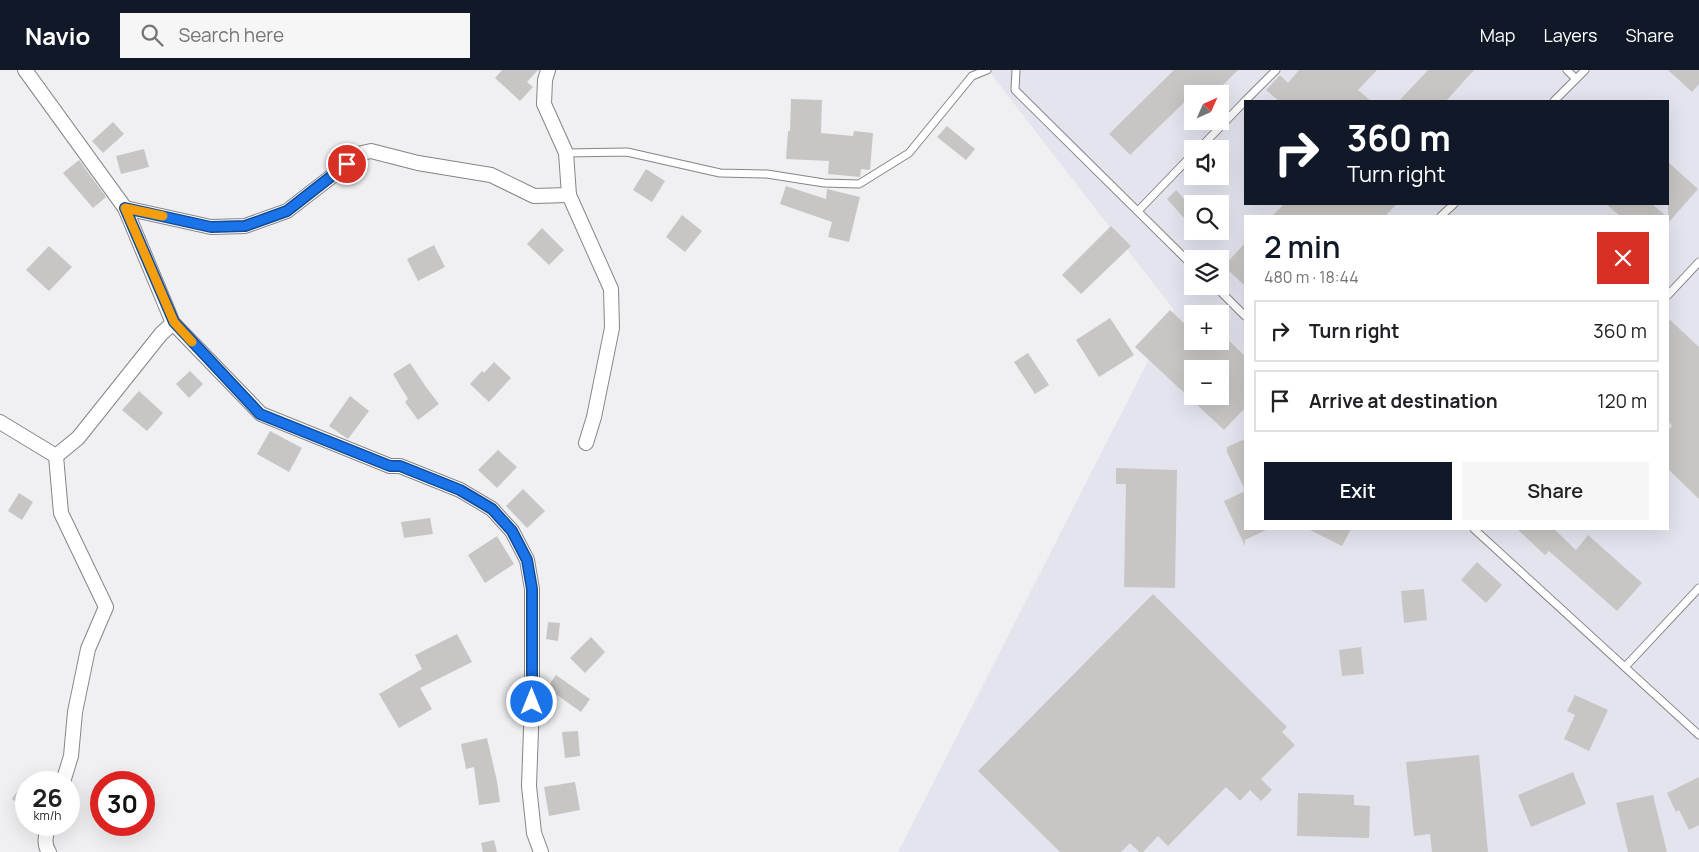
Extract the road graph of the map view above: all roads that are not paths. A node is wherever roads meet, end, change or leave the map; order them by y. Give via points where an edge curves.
1 (25, 70) edge
2 (548, 70) edge
3 (986, 70) edge
4 (1016, 70) edge
5 (1276, 70) edge
6 (1567, 70) edge
7 (1585, 70) edge
8 (1576, 79) junction
9 (1246, 100) edge
10 (1555, 100) edge
11 (1244, 102) edge
12 (1208, 140) edge
13 (566, 153) junction
14 (1184, 163) edge
15 (569, 195) junction
16 (1453, 205) edge
17 (125, 208) junction
18 (1138, 211) junction
19 (1442, 215) edge
20 (1184, 256) edge
21 (1699, 262) edge
22 (1669, 294) edge
23 (1224, 295) edge
24 (1244, 315) edge
25 (174, 322) junction
26 (0, 422) edge
27 (586, 442) dead end
28 (56, 456) junction
29 (1475, 530) edge
30 (1699, 588) edge
31 (1624, 667) junction
32 (1699, 735) edge
33 (66, 771) edge
34 (46, 836) edge
35 (49, 852) edge
36 (541, 852) edge

1 - 17 street
2 - 13 street via 544,104
3 - 13 lane via 972,76 910,153 859,184 824,183 767,174 720,173 627,152
4 - 18 lane via 1015,90
5 - 9 lane
6 - 8 lane
7 - 8 lane
8 - 10 lane
11 - 12 lane
13 - 15 street
14 - 18 lane
15 - 17 street via 534,196 491,175 418,163 371,151 362,153 287,211 245,226 211,227
15 - 27 street via 611,289 612,328
16 - 19 lane
17 - 25 street
18 - 20 lane
21 - 22 lane
23 - 24 lane
25 - 28 street via 78,438
25 - 36 street via 260,414 460,490 492,509 512,531 527,560 532,589 529,786 534,833
26 - 28 street
28 - 33 street via 61,513 106,607 88,649
29 - 31 lane
30 - 31 lane
31 - 32 lane
34 - 35 street

